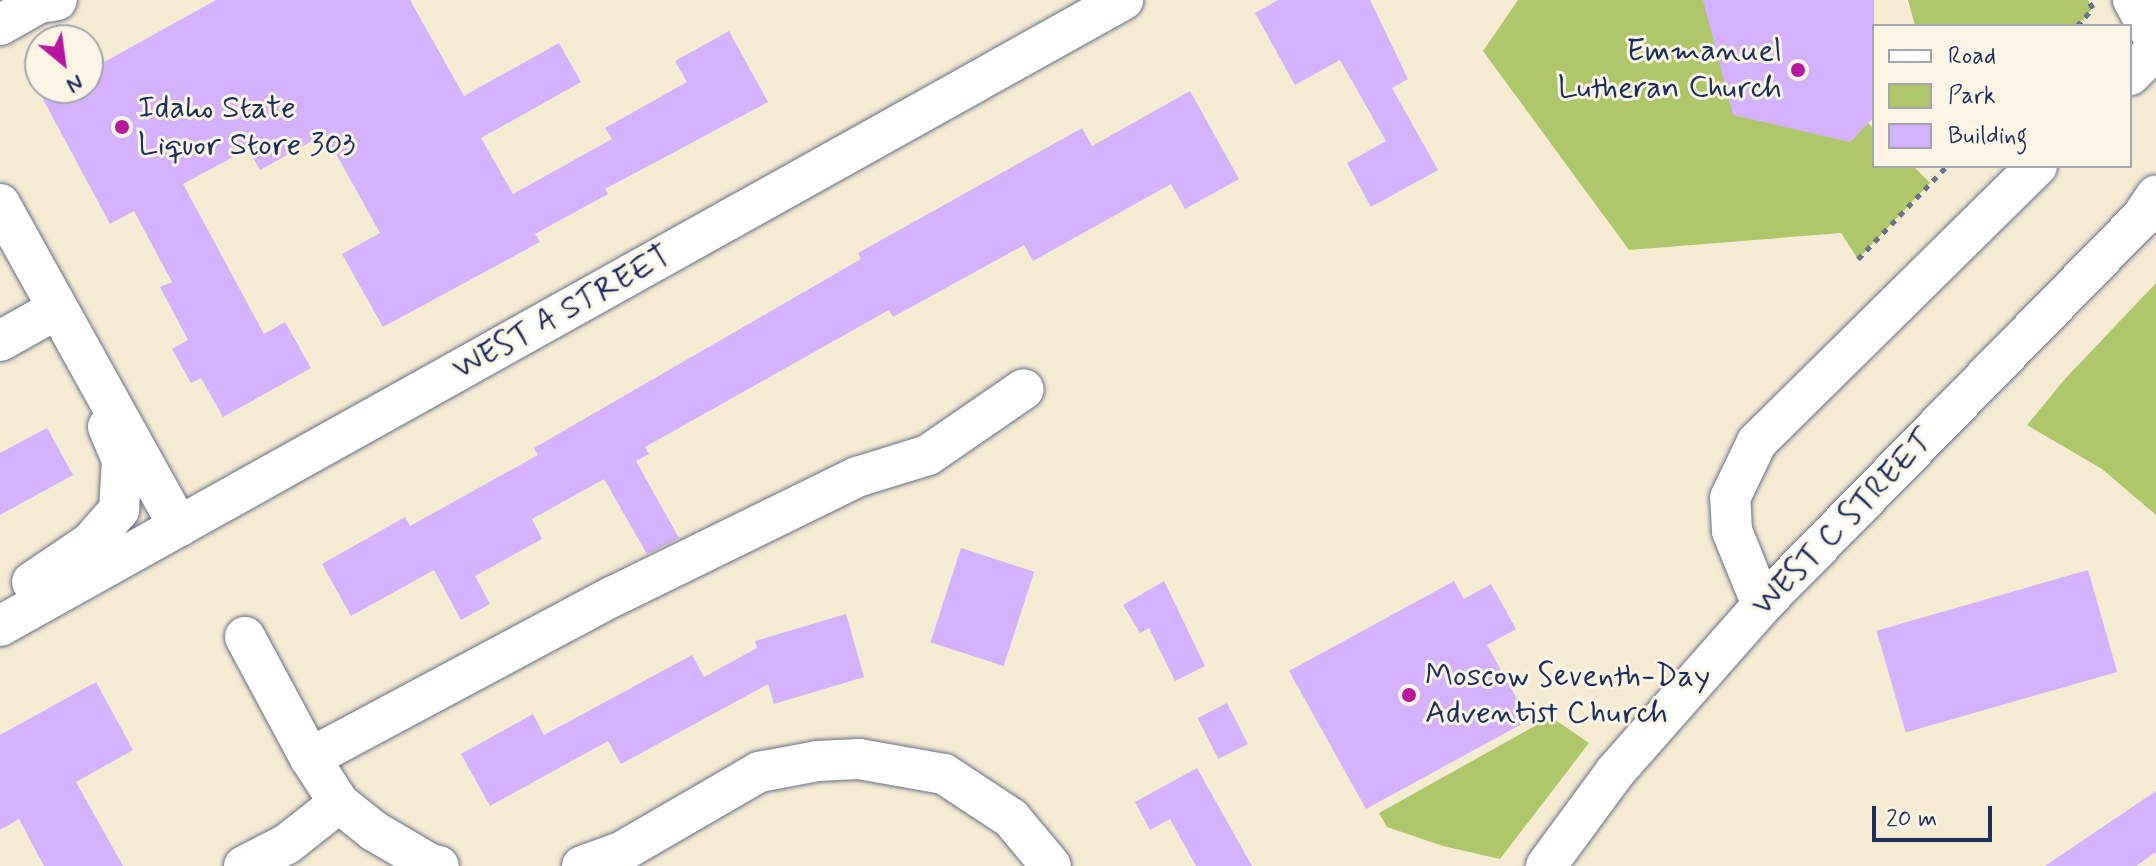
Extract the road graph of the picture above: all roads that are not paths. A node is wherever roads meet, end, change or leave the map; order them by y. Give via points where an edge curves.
1 (57, 0) edge
2 (1123, 0) edge
3 (2133, 0) edge
4 (0, 25) edge
5 (2156, 42) edge
6 (2156, 49) edge
7 (2132, 73) edge
8 (2035, 168) edge
9 (2156, 196) edge
10 (0, 204) edge
11 (65, 323) junction
12 (0, 341) edge
13 (1024, 389) dead end
14 (179, 527) junction
15 (0, 604) edge
16 (1762, 605) junction
17 (0, 626) edge
18 (245, 637) dead end
19 (310, 758) junction
20 (339, 803) junction
21 (370, 848) edge
22 (244, 866) edge
23 (439, 866) edge
24 (582, 866) edge
25 (1051, 866) edge
26 (1546, 866) edge

1 - 4 street via 39,3
2 - 14 street, WEST A STREET
3 - 5 street
6 - 7 street
8 - 16 street via 1757,442 1730,498 1732,531
9 - 16 street, WEST C STREET via 2141,218
10 - 11 street
11 - 12 street
11 - 14 street
11 - 15 street via 122,460 119,510 91,542
13 - 19 street via 928,455 857,477 614,596
14 - 17 street, WEST A STREET
16 - 26 street, WEST C STREET via 1615,772
18 - 19 street
19 - 20 street
20 - 21 street
20 - 22 street via 287,844
21 - 23 street
24 - 25 street via 621,852 759,772 859,759 944,774 1011,818

